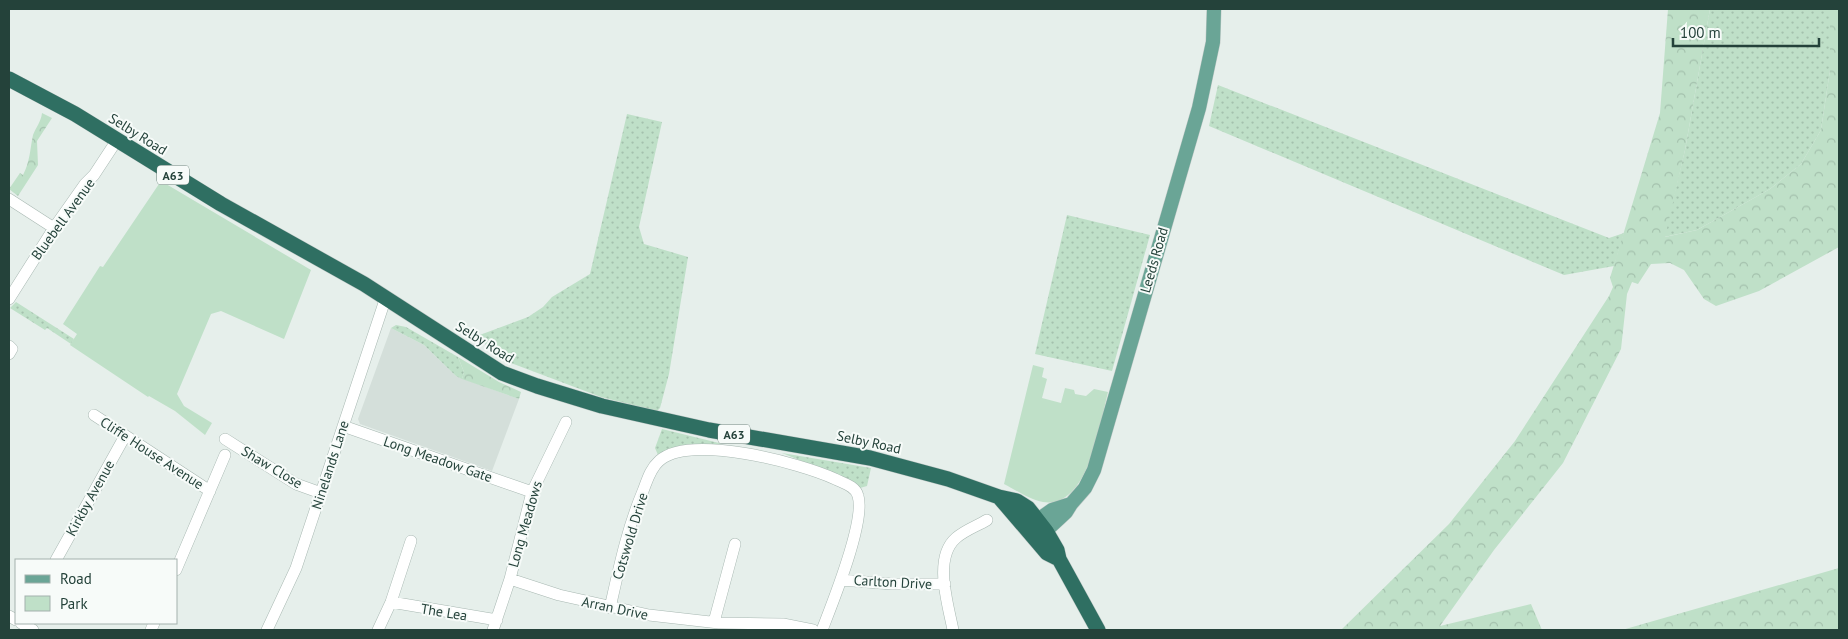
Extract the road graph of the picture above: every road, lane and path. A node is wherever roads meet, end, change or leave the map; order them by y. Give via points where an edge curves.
1 (1214, 9) edge
2 (9, 79) edge
3 (117, 140) junction
4 (9, 198) edge
5 (54, 228) junction
6 (386, 297) junction
7 (9, 299) edge
8 (9, 346) edge
9 (9, 354) edge
10 (94, 415) dead end
11 (566, 422) dead end
12 (343, 426) junction
13 (125, 436) junction
14 (225, 438) dead end
15 (225, 455) dead end
16 (210, 491) junction
17 (532, 492) junction
18 (321, 493) junction
19 (987, 520) dead end
20 (1037, 529) junction
21 (411, 541) dead end
22 (734, 544) dead end
23 (57, 559) edge
24 (178, 565) edge
25 (510, 579) junction
26 (841, 580) junction
27 (944, 584) junction
28 (391, 602) junction
29 (610, 608) junction
30 (714, 622) junction
31 (495, 625) edge
32 (267, 630) edge
33 (378, 630) edge
34 (813, 630) edge
35 (822, 630) edge
36 (954, 630) edge
37 (1098, 630) edge

1 - 20 main road, Leeds Road via 1213,42 1199,108 1096,465 1085,488 1071,504 1057,507
2 - 3 highway, Selby Road / A63
3 - 5 street, Bluebell Avenue
3 - 6 highway, Selby Road / A63 via 220,204
4 - 5 street
5 - 7 street, Bluebell Avenue
6 - 12 street, Ninelands Lane
6 - 20 highway, Selby Road / A63 via 502,373 537,386 602,406 870,458 955,481 1017,501 1028,508
8 - 9 street via 12,349
10 - 13 street, Cliffe House Avenue
11 - 17 street, Long Meadows
12 - 17 street, Long Meadow Gate
12 - 18 street, Ninelands Lane
13 - 16 street, Cliffe House Avenue
13 - 23 street, Kirkby Avenue
14 - 18 street, Shaw Close via 296,484
15 - 16 street
16 - 24 street
17 - 25 street, Long Meadows
18 - 32 street, Ninelands Lane via 296,568
19 - 27 street via 957,537 948,548
20 - 37 highway, Selby Road / A63 via 1048,553 1059,559
21 - 28 street
22 - 30 street
25 - 29 street, Arran Drive via 559,596
25 - 31 street, Long Meadows
26 - 27 street, Carlton Drive
26 - 29 street, Cotswold Drive via 858,518 859,497 853,488 807,468 771,458 726,452 687,452 666,456 654,466 649,476 629,528
26 - 35 street, Cotswold Drive
27 - 36 street
28 - 31 street, The Lea
28 - 33 street
29 - 30 street, Arran Drive via 649,616
30 - 34 street, Arran Drive via 783,624

